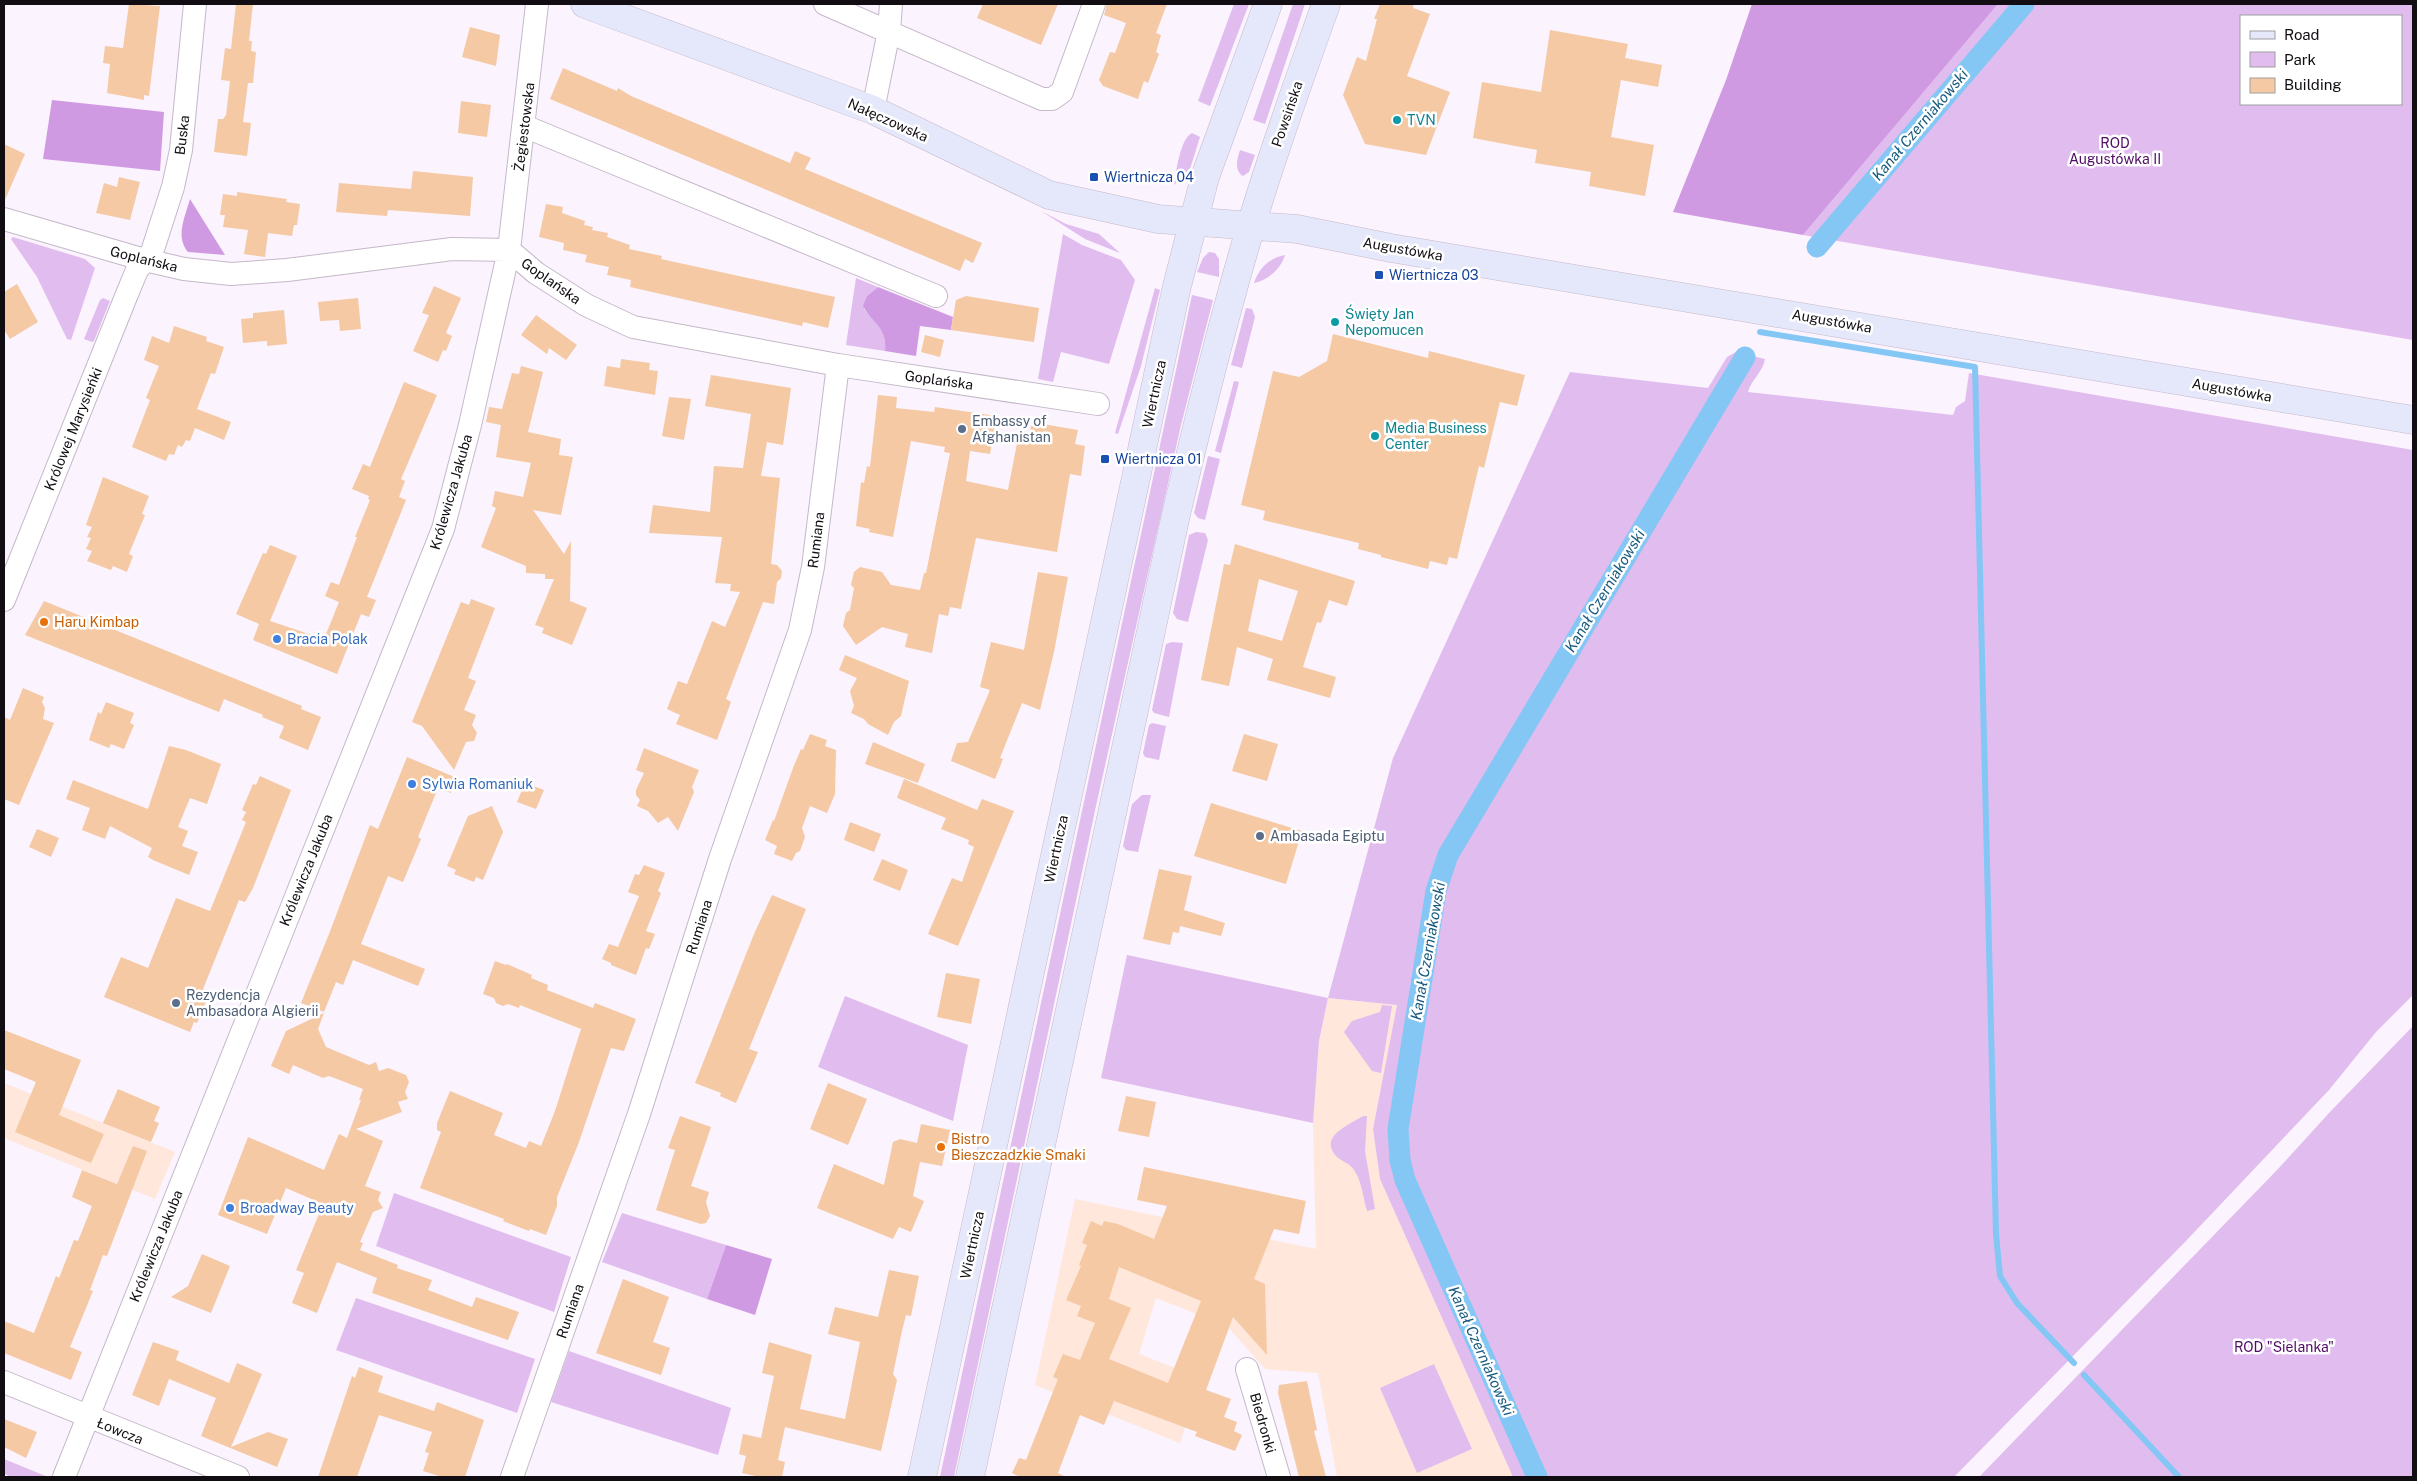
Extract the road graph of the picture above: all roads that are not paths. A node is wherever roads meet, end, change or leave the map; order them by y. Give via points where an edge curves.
1 (195, 4) edge
2 (537, 4) edge
3 (585, 4) edge
4 (825, 4) edge
5 (891, 4) edge
6 (1094, 4) edge
7 (1268, 4) edge
8 (1326, 4) edge
9 (889, 31) junction
10 (873, 110) junction
11 (524, 126) junction
12 (4, 219) edge
13 (1193, 221) junction
14 (1251, 226) junction
15 (508, 250) junction
16 (145, 260) junction
17 (936, 296) dead end
18 (838, 365) junction
19 (1098, 404) dead end
20 (2413, 420) edge
21 (4, 600) edge
22 (1247, 1369) dead end
23 (4, 1382) edge
24 (87, 1417) junction
25 (64, 1477) edge
26 (238, 1477) edge
27 (512, 1477) edge
28 (922, 1477) edge
29 (970, 1477) edge
30 (1279, 1477) edge

1 - 16 street, Buska via 181,150 161,226 152,252
2 - 11 street, Żegiestowska
3 - 10 main road, Nałęczowska
4 - 9 street
5 - 9 street
6 - 9 street via 1062,92 1052,99 1042,99
7 - 13 main road via 1218,137
8 - 14 main road, Powsińska
9 - 10 street
10 - 13 main road, Nałęczowska via 1049,195 1142,216
11 - 15 street, Żegiestowska
11 - 17 street
12 - 16 street, Goplańska
13 - 14 main road, Nałęczowska
13 - 28 main road, Wiertnicza
14 - 20 main road, Augustówka via 1297,229 1391,248
14 - 29 main road via 1201,408 1175,519
15 - 16 street, Goplańska via 452,250 231,274 184,269
15 - 18 street, Goplańska via 536,273 586,305 633,327
15 - 24 street, Królewicza Jakuba via 470,425 443,529
16 - 21 street, Królowej Marysieńki via 137,270
18 - 19 street, Goplańska
18 - 27 street, Rumiana via 813,567 800,630 720,859 639,1114
22 - 30 street, Biedronki
23 - 24 street, Łowcza
24 - 25 street, Królewicza Jakuba
24 - 26 street, Łowcza

